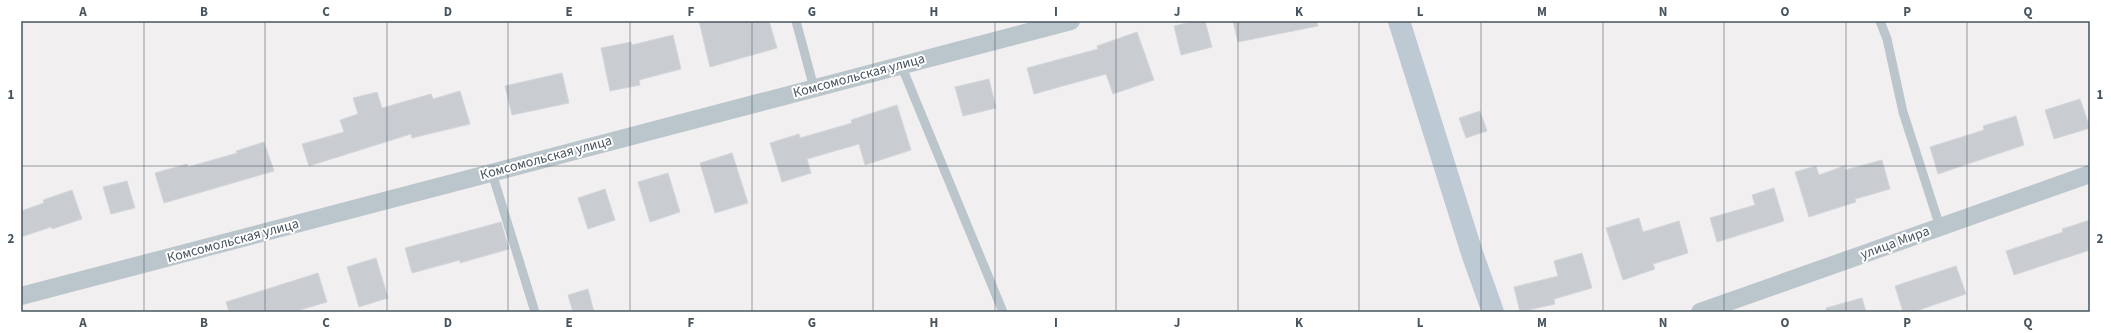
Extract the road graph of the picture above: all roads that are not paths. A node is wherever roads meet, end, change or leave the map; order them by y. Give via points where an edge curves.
1 (796, 21) edge
2 (1071, 21) edge
3 (1399, 21) edge
4 (1880, 21) edge
5 (901, 65) junction
6 (814, 88) junction
7 (492, 172) junction
8 (2090, 174) edge
9 (1940, 227) junction
10 (21, 296) edge
11 (535, 312) edge
12 (1003, 312) edge
13 (1493, 312) edge
14 (1700, 312) edge

1 - 6 lane
2 - 5 street, Комсомольская улица
3 - 13 main road via 1472,256
4 - 9 lane via 1887,39 1903,112
5 - 6 street, Комсомольская улица
5 - 12 lane
6 - 7 street, Комсомольская улица
7 - 10 street, Комсомольская улица
7 - 11 lane
8 - 9 street, улица Мира
9 - 14 street, улица Мира

